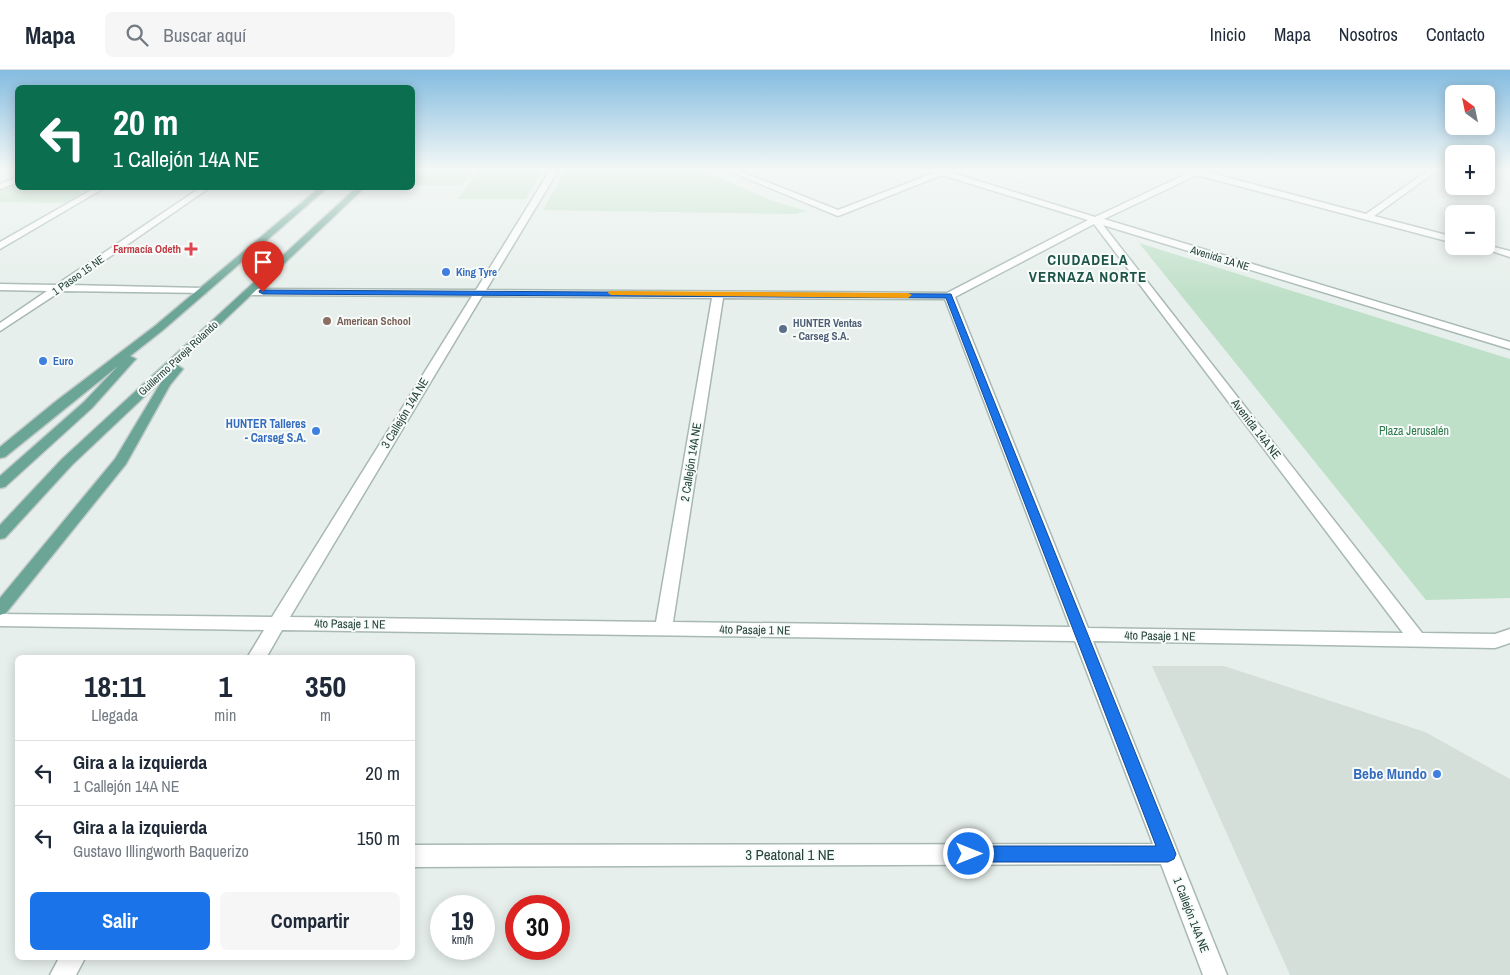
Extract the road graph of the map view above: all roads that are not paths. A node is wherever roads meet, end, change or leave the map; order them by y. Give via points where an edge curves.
1 (60, 211) edge
2 (171, 211) edge
3 (296, 211) edge
4 (335, 211) edge
5 (529, 211) edge
6 (1068, 211) edge
7 (1114, 211) edge
8 (1347, 211) edge
9 (1376, 211) edge
10 (1368, 217) junction
11 (1096, 220) junction
12 (1445, 238) edge
13 (0, 246) edge
14 (1495, 250) edge
15 (1510, 254) edge
16 (0, 287) edge
17 (59, 289) junction
18 (202, 291) junction
19 (248, 292) junction
20 (479, 292) junction
21 (718, 294) junction
22 (949, 296) junction
23 (0, 328) edge
24 (158, 328) junction
25 (209, 329) junction
26 (1510, 346) edge
27 (0, 454) edge
28 (0, 484) edge
29 (0, 534) edge
30 (0, 609) edge
31 (0, 620) edge
32 (277, 623) junction
33 (663, 629) junction
34 (1082, 635) junction
35 (1510, 636) edge
36 (1417, 638) junction
37 (258, 655) edge
38 (1168, 854) junction
39 (415, 856) edge
40 (72, 960) edge
41 (62, 975) edge
42 (1215, 975) edge

1 - 13 street
2 - 17 street, 1 Paseo 15 NE
3 - 18 main road
4 - 19 main road, Guillermo Pareja Rolando
5 - 20 street, 3 Callejón 14A NE
6 - 11 street, Avenida 1A NE
7 - 11 street
8 - 10 street
9 - 10 street
10 - 12 street
11 - 22 street
11 - 26 street, Avenida 1A NE
11 - 36 street, Avenida 14A NE
14 - 15 street
16 - 17 street
17 - 18 street
17 - 23 street, 1 Paseo 15 NE
18 - 24 main road
19 - 20 street
19 - 25 main road, Guillermo Pareja Rolando
20 - 21 street
20 - 32 street, 3 Callejón 14A NE
21 - 22 street
21 - 33 street, 2 Callejón 14A NE
22 - 34 street, 1 Callejón 14A NE
24 - 27 main road
24 - 28 main road via 88,405
25 - 29 main road, Guillermo Pareja Rolando via 67,462
25 - 30 main road via 165,384 121,461
31 - 32 street, 4to Pasaje 1 NE
32 - 33 street, 4to Pasaje 1 NE
32 - 37 street, 3 Callejón 14A NE
33 - 34 street, 4to Pasaje 1 NE
34 - 36 street, 4to Pasaje 1 NE
34 - 38 street, 1 Callejón 14A NE
35 - 36 street, 4to Pasaje 1 NE via 1495,641
38 - 39 street, 3 Peatonal 1 NE
38 - 42 street, 1 Callejón 14A NE
40 - 41 street

